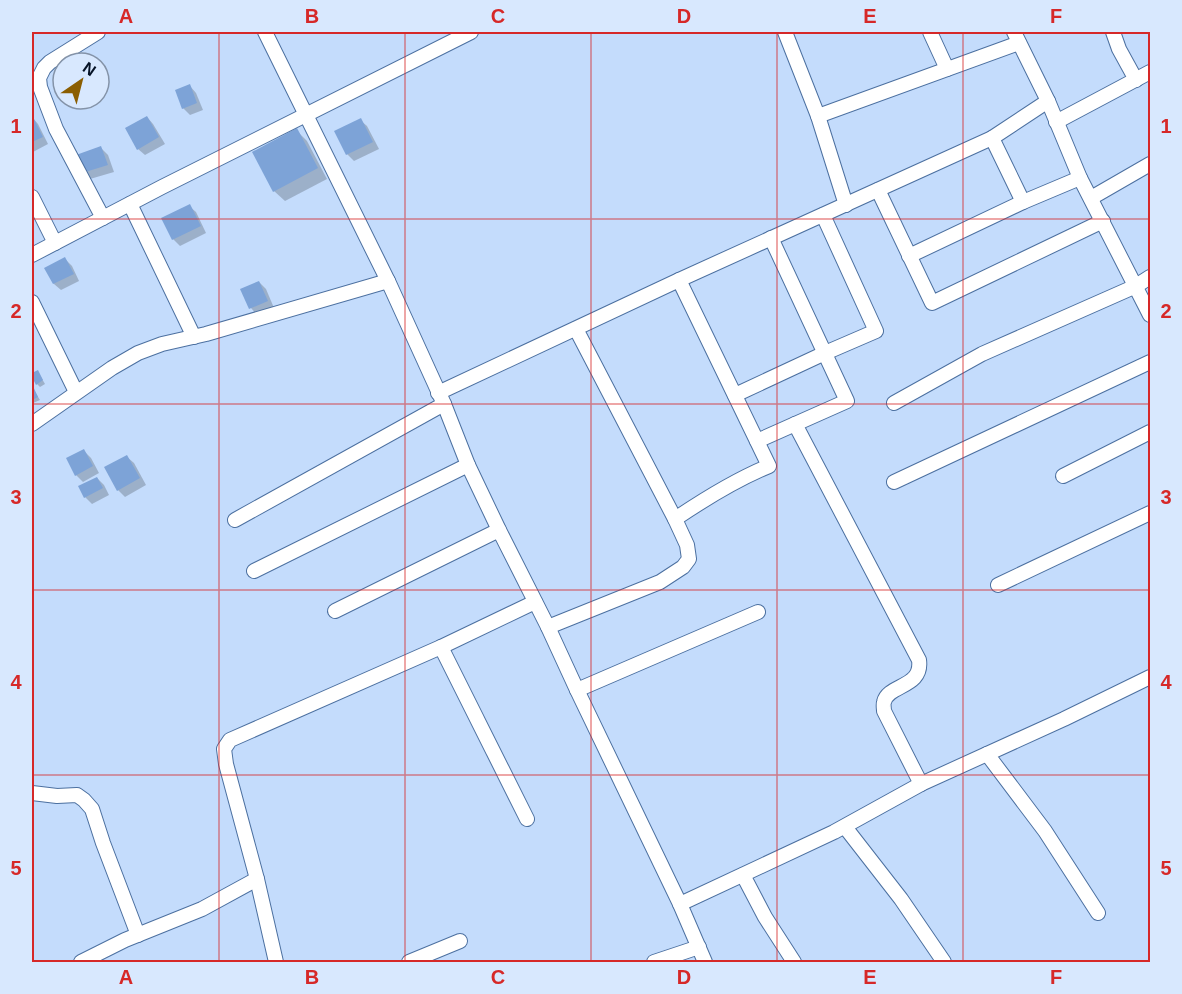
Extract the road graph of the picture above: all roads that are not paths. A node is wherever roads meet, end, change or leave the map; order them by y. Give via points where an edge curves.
1 (98, 32) edge
2 (265, 32) edge
3 (471, 32) edge
4 (785, 32) edge
5 (930, 32) edge
6 (1113, 32) edge
7 (1016, 37) edge
8 (947, 69) junction
9 (1150, 72) edge
10 (1136, 80) junction
11 (1048, 101) junction
12 (307, 114) junction
13 (818, 116) junction
14 (1056, 122) junction
15 (992, 138) junction
16 (1150, 164) edge
17 (1080, 178) junction
18 (878, 190) junction
19 (32, 197) edge
20 (1091, 198) junction
21 (1023, 202) junction
22 (130, 204) junction
23 (846, 205) junction
24 (824, 215) junction
25 (102, 218) junction
26 (1103, 221) junction
27 (771, 238) junction
28 (55, 243) junction
29 (32, 255) edge
30 (909, 256) junction
31 (1150, 277) edge
32 (679, 280) junction
33 (388, 281) junction
34 (1136, 286) junction
35 (32, 302) edge
36 (1150, 315) edge
37 (576, 328) junction
38 (194, 337) junction
39 (825, 353) junction
40 (1150, 362) edge
41 (76, 392) junction
42 (735, 395) junction
43 (441, 398) junction
44 (894, 404) dead end
45 (32, 424) edge
46 (795, 424) junction
47 (1150, 432) edge
48 (757, 441) junction
49 (468, 465) junction
50 (1063, 476) dead end
51 (894, 482) dead end
52 (1150, 513) edge
53 (675, 519) junction
54 (235, 520) dead end
55 (499, 530) junction
56 (254, 572) dead end
57 (998, 585) dead end
58 (535, 602) junction
59 (335, 611) dead end
60 (758, 612) dead end
61 (548, 627) junction
62 (441, 647) junction
63 (1150, 677) edge
64 (577, 690) junction
65 (987, 754) junction
66 (921, 784) junction
67 (32, 793) edge
68 (527, 819) dead end
69 (845, 827) junction
70 (743, 875) junction
71 (257, 879) junction
72 (680, 904) junction
73 (1098, 913) dead end
74 (138, 935) junction
75 (459, 941) dead end
76 (699, 946) junction
77 (81, 963) edge
78 (276, 963) edge
79 (409, 963) edge
80 (654, 963) edge
81 (705, 963) edge
82 (794, 963) edge
83 (944, 963) edge

1 - 25 street via 51,62 39,78 56,129
2 - 12 street
3 - 12 street
4 - 13 street
5 - 8 street
6 - 10 street
7 - 8 street
7 - 11 street
8 - 13 street
9 - 10 street
10 - 14 street
11 - 14 street
11 - 15 street
12 - 22 street
12 - 33 street
13 - 23 street
14 - 17 street
15 - 18 street
15 - 21 street
16 - 20 street
17 - 20 street
17 - 21 street
18 - 23 street
18 - 30 street
19 - 28 street
20 - 26 street
21 - 30 street
22 - 25 street
22 - 38 street
23 - 24 street
24 - 27 street
24 - 39 street via 876,332
25 - 28 street
26 - 30 street via 932,303
26 - 34 street
27 - 32 street
27 - 39 street
28 - 29 street
31 - 34 street
32 - 37 street
32 - 42 street
33 - 38 street
33 - 43 street
34 - 36 street
34 - 44 street via 982,354
35 - 41 street
37 - 43 street
37 - 53 street
38 - 41 street via 138,354
39 - 42 street
39 - 46 street via 847,401
40 - 51 street
41 - 45 street
42 - 48 street
43 - 49 street
43 - 54 street
46 - 48 street
46 - 66 street via 919,660 917,676 883,702
47 - 50 street
48 - 53 street via 769,466 744,476
49 - 55 street
49 - 56 street
52 - 57 street
53 - 61 street via 687,545 689,559 682,567 660,582
55 - 58 street
55 - 59 street
58 - 61 street
58 - 62 street
60 - 64 street
61 - 64 street
62 - 68 street
62 - 71 street via 230,740 224,749 226,764
63 - 65 street
64 - 72 street
65 - 66 street
65 - 73 street via 1045,831
66 - 69 street
67 - 74 street via 77,795 92,809
69 - 70 street
69 - 83 street
70 - 72 street
70 - 82 street
71 - 74 street via 202,909
71 - 78 street
72 - 76 street
74 - 77 street
75 - 79 street
76 - 80 street
76 - 81 street

